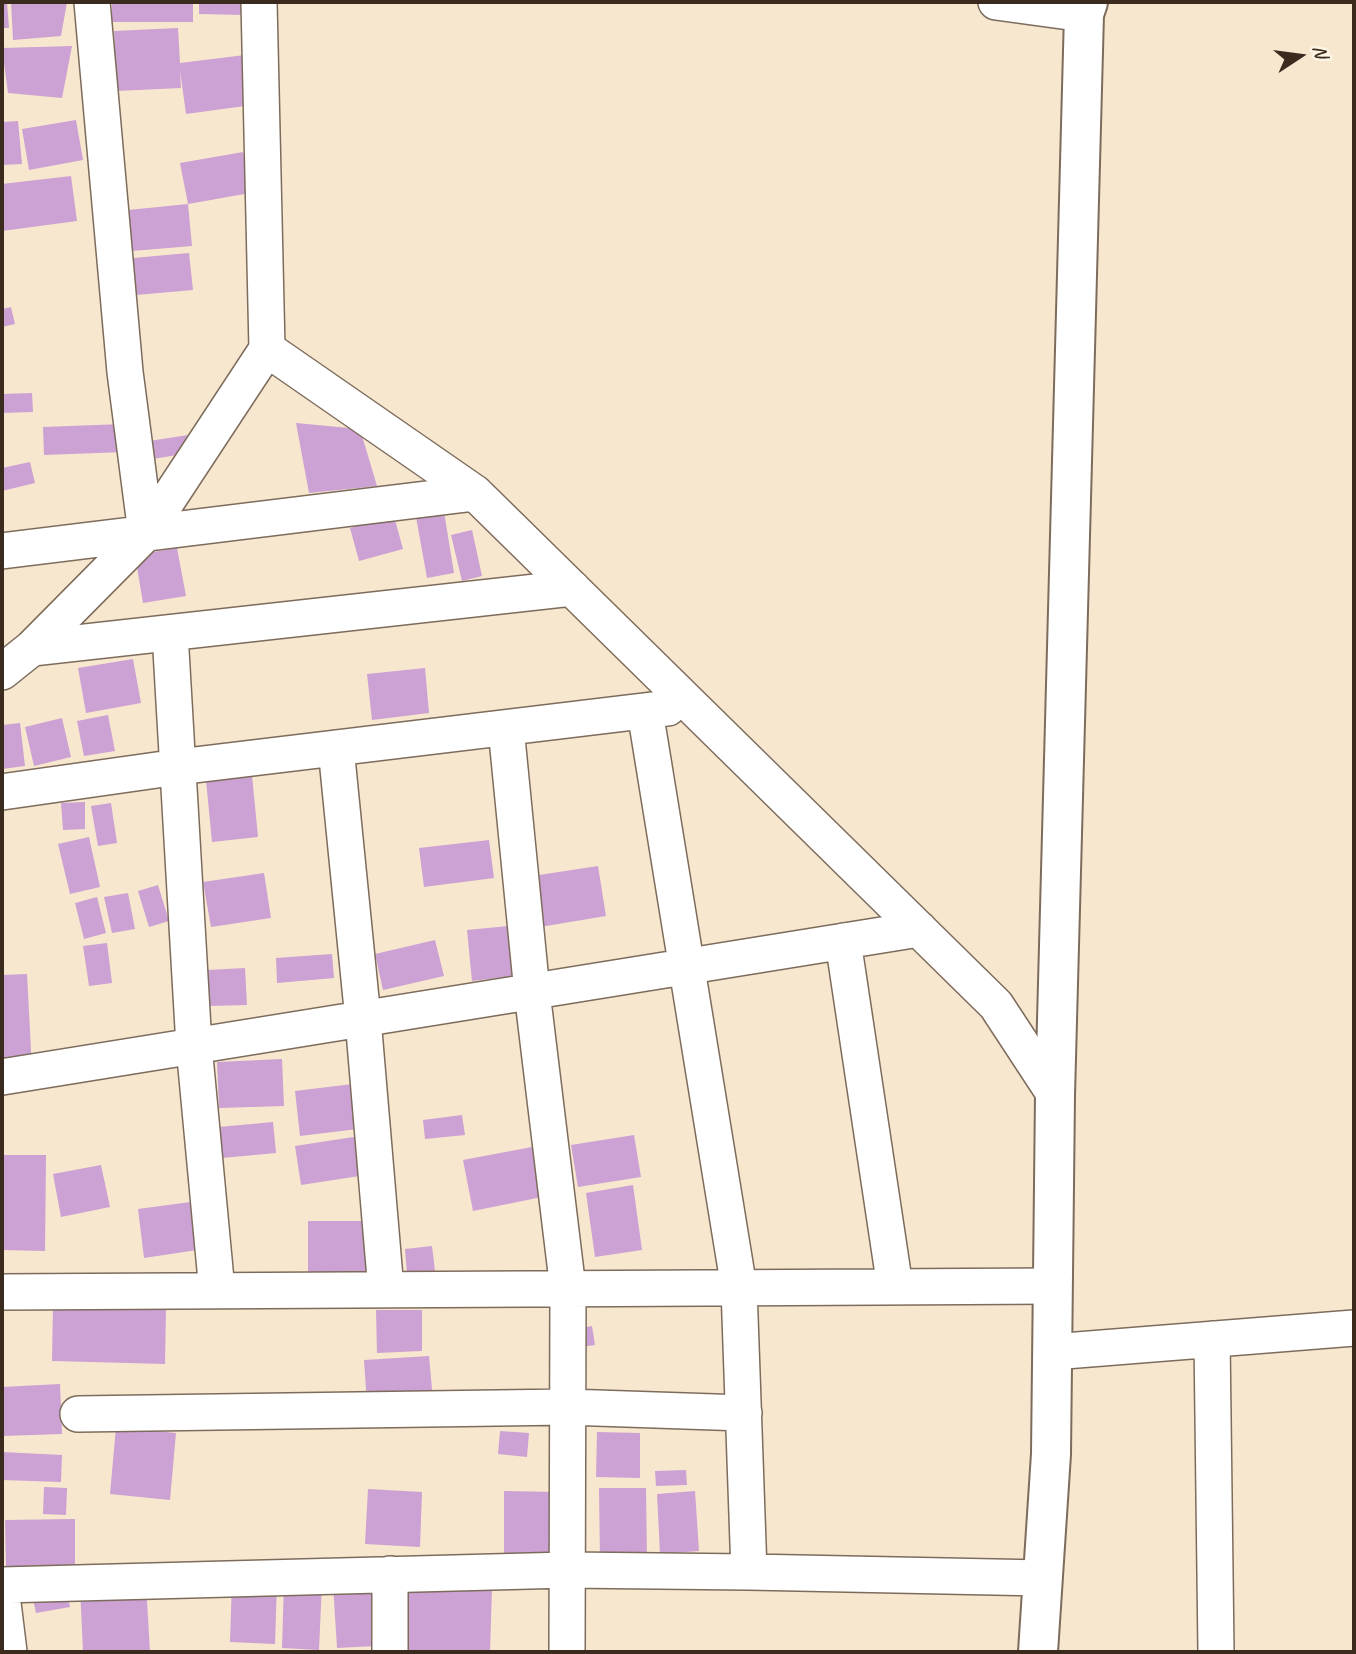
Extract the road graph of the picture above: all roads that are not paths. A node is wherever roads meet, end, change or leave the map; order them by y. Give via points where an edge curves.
1 (92, 2) edge
2 (259, 2) edge
3 (996, 2) edge
4 (1086, 8) edge
5 (267, 349) junction
6 (475, 493) junction
7 (146, 533) junction
8 (2, 551) edge
9 (572, 588) junction
10 (170, 633) junction
11 (32, 648) junction
12 (2, 672) edge
13 (692, 705) junction
14 (645, 711) junction
15 (506, 728) junction
16 (336, 748) junction
17 (177, 767) junction
18 (2, 792) edge
19 (919, 929) junction
20 (843, 941) junction
21 (687, 967) junction
22 (532, 992) junction
23 (363, 1019) junction
24 (194, 1046) junction
25 (2, 1077) edge
26 (1055, 1095) junction
27 (1053, 1286) junction
28 (895, 1287) junction
29 (739, 1288) junction
30 (568, 1289) junction
31 (386, 1290) junction
32 (217, 1291) junction
33 (2, 1292) edge
34 (1354, 1328) edge
35 (1212, 1339) junction
36 (1052, 1352) junction
37 (567, 1407) junction
38 (744, 1413) junction
39 (78, 1414) dead end
40 (567, 1570) junction
41 (749, 1572) junction
42 (390, 1574) junction
43 (1043, 1578) junction
44 (2, 1584) edge
45 (2, 1595) edge
46 (9, 1652) edge
47 (390, 1652) edge
48 (567, 1652) edge
49 (1038, 1652) edge
50 (1216, 1652) edge

1 - 7 street via 125,372
2 - 5 street
3 - 4 street
4 - 26 street
5 - 6 street
5 - 7 street
6 - 7 street
6 - 9 street
7 - 8 street
7 - 11 street
9 - 10 street
9 - 13 street
10 - 11 street
10 - 17 street
11 - 12 street
13 - 14 street
13 - 19 street
14 - 15 street
14 - 21 street
15 - 16 street
15 - 22 street
16 - 17 street
16 - 23 street
17 - 18 street
17 - 24 street
19 - 20 street
19 - 26 street via 996,1005
20 - 21 street
20 - 28 street
21 - 22 street
21 - 29 street
22 - 23 street
22 - 30 street
23 - 24 street
23 - 31 street
24 - 25 street
24 - 32 street
26 - 27 street
27 - 28 street
27 - 36 street
28 - 29 street
29 - 30 street
29 - 38 street
30 - 31 street
30 - 37 street
31 - 32 street
32 - 33 street
34 - 35 street
35 - 36 street
35 - 50 street
36 - 43 street
37 - 38 street
37 - 39 street
37 - 40 street
38 - 41 street
40 - 41 street
40 - 42 street
40 - 48 street
41 - 43 street
42 - 44 street
42 - 47 street
43 - 49 street
45 - 46 street

